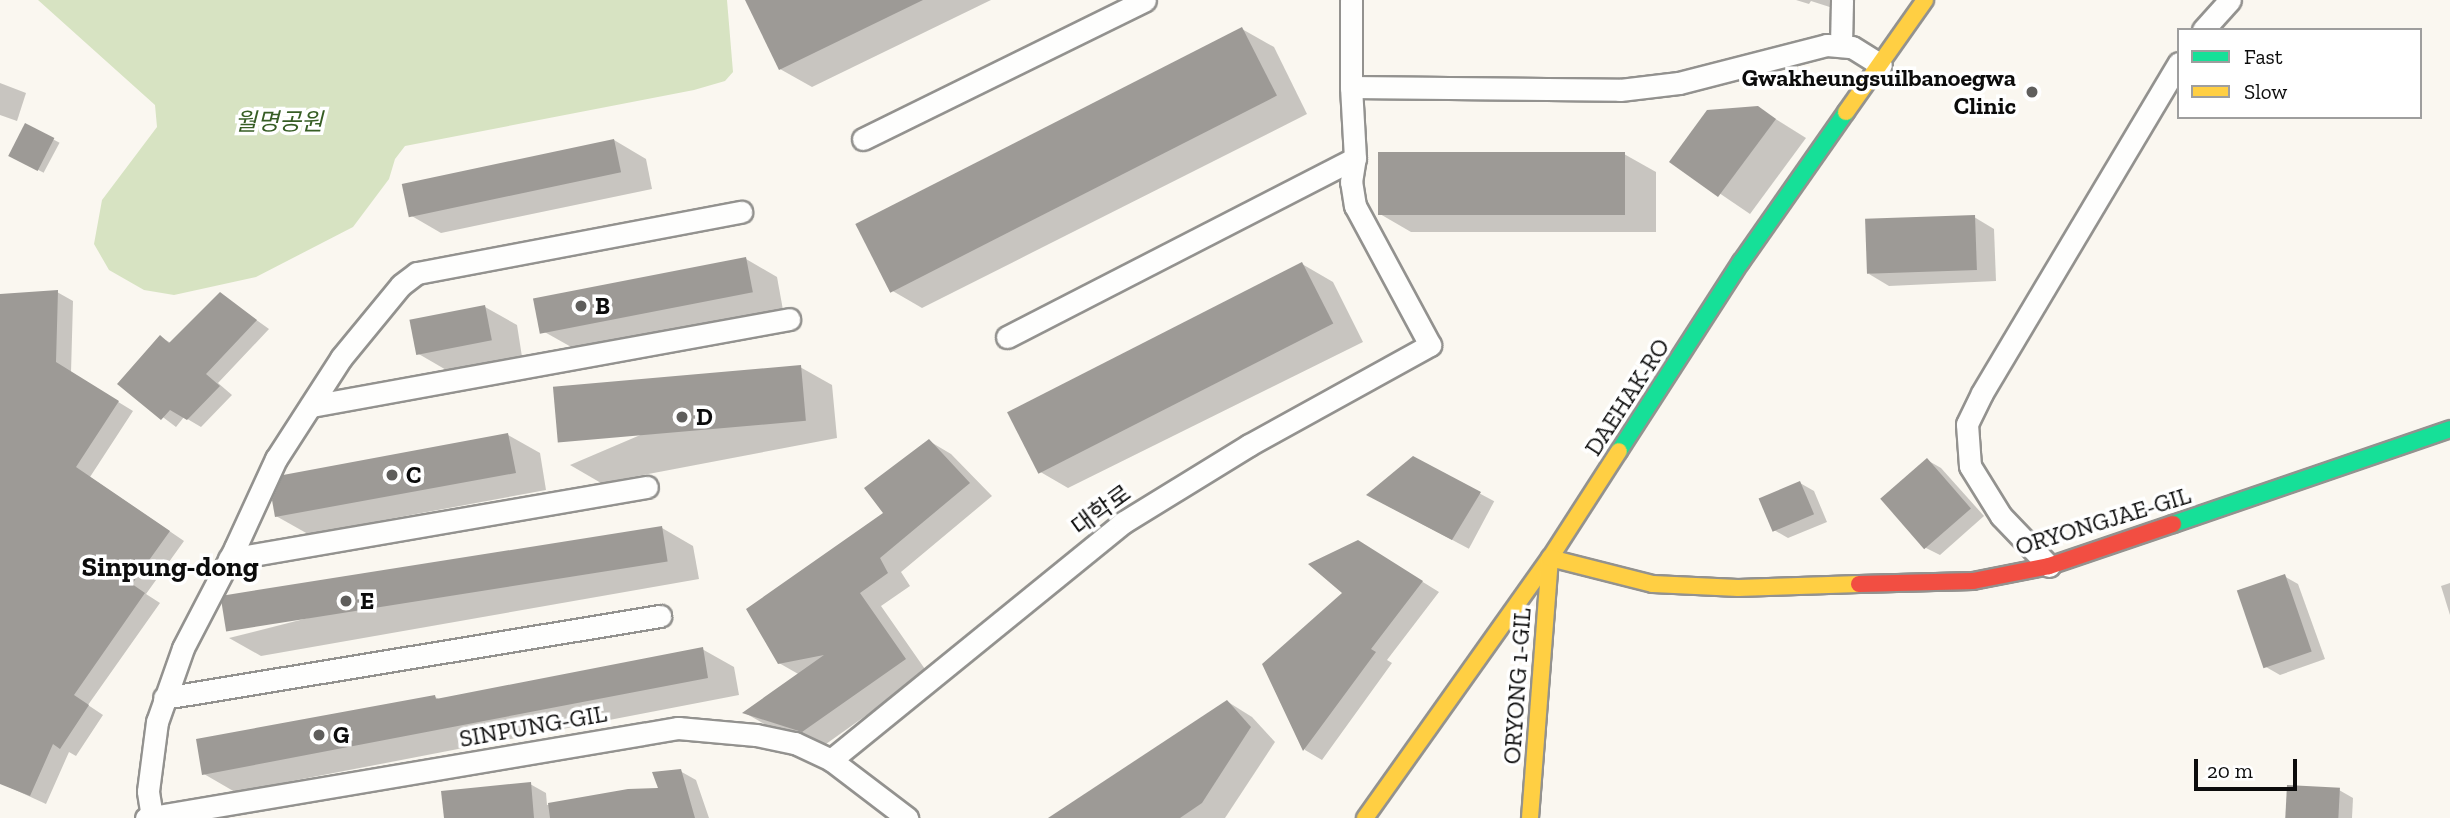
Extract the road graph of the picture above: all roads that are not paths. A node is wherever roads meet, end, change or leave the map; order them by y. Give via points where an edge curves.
1 (1145, 0) edge
2 (1351, 0) edge
3 (1842, 0) edge
4 (1925, 0) edge
5 (2230, 0) edge
6 (2205, 28) edge
7 (1841, 45) junction
8 (1881, 65) junction
9 (2177, 66) edge
10 (1351, 87) junction
11 (863, 139) dead end
12 (1355, 158) junction
13 (741, 212) dead end
14 (789, 319) dead end
15 (1007, 337) dead end
16 (311, 406) junction
17 (2450, 429) edge
18 (647, 487) dead end
19 (1550, 558) junction
20 (229, 559) junction
21 (2049, 566) junction
22 (660, 616) dead end
23 (164, 698) junction
24 (831, 760) junction
25 (149, 817) edge
26 (907, 818) edge
27 (1365, 818) edge
28 (1530, 818) edge

1 - 11 lane
2 - 10 lane
3 - 7 lane
4 - 8 street, DAEHAK-RO
5 - 6 lane
7 - 8 lane
7 - 10 lane via 1679,83 1620,90
8 - 19 street, DAEHAK-RO via 1741,261
9 - 21 lane via 1967,424 1970,466 2001,516
10 - 12 lane
12 - 15 lane
12 - 24 lane, 대학로 via 1354,206 1430,345 1249,445 1124,522
13 - 16 lane via 416,273 341,358
14 - 16 lane
16 - 20 lane via 276,459
17 - 21 street, ORYONGJAE-GIL
18 - 20 lane
19 - 21 street, ORYONGJAE-GIL via 1653,584 1738,588 1973,581
19 - 27 street, DAEHAK-RO
19 - 28 street, ORYONG 1-GIL
20 - 23 lane via 183,648
22 - 23 lane
23 - 25 lane via 150,758
24 - 25 lane, SINPUNG-GIL via 794,743 678,728
24 - 26 lane, SINPUNG-GIL

